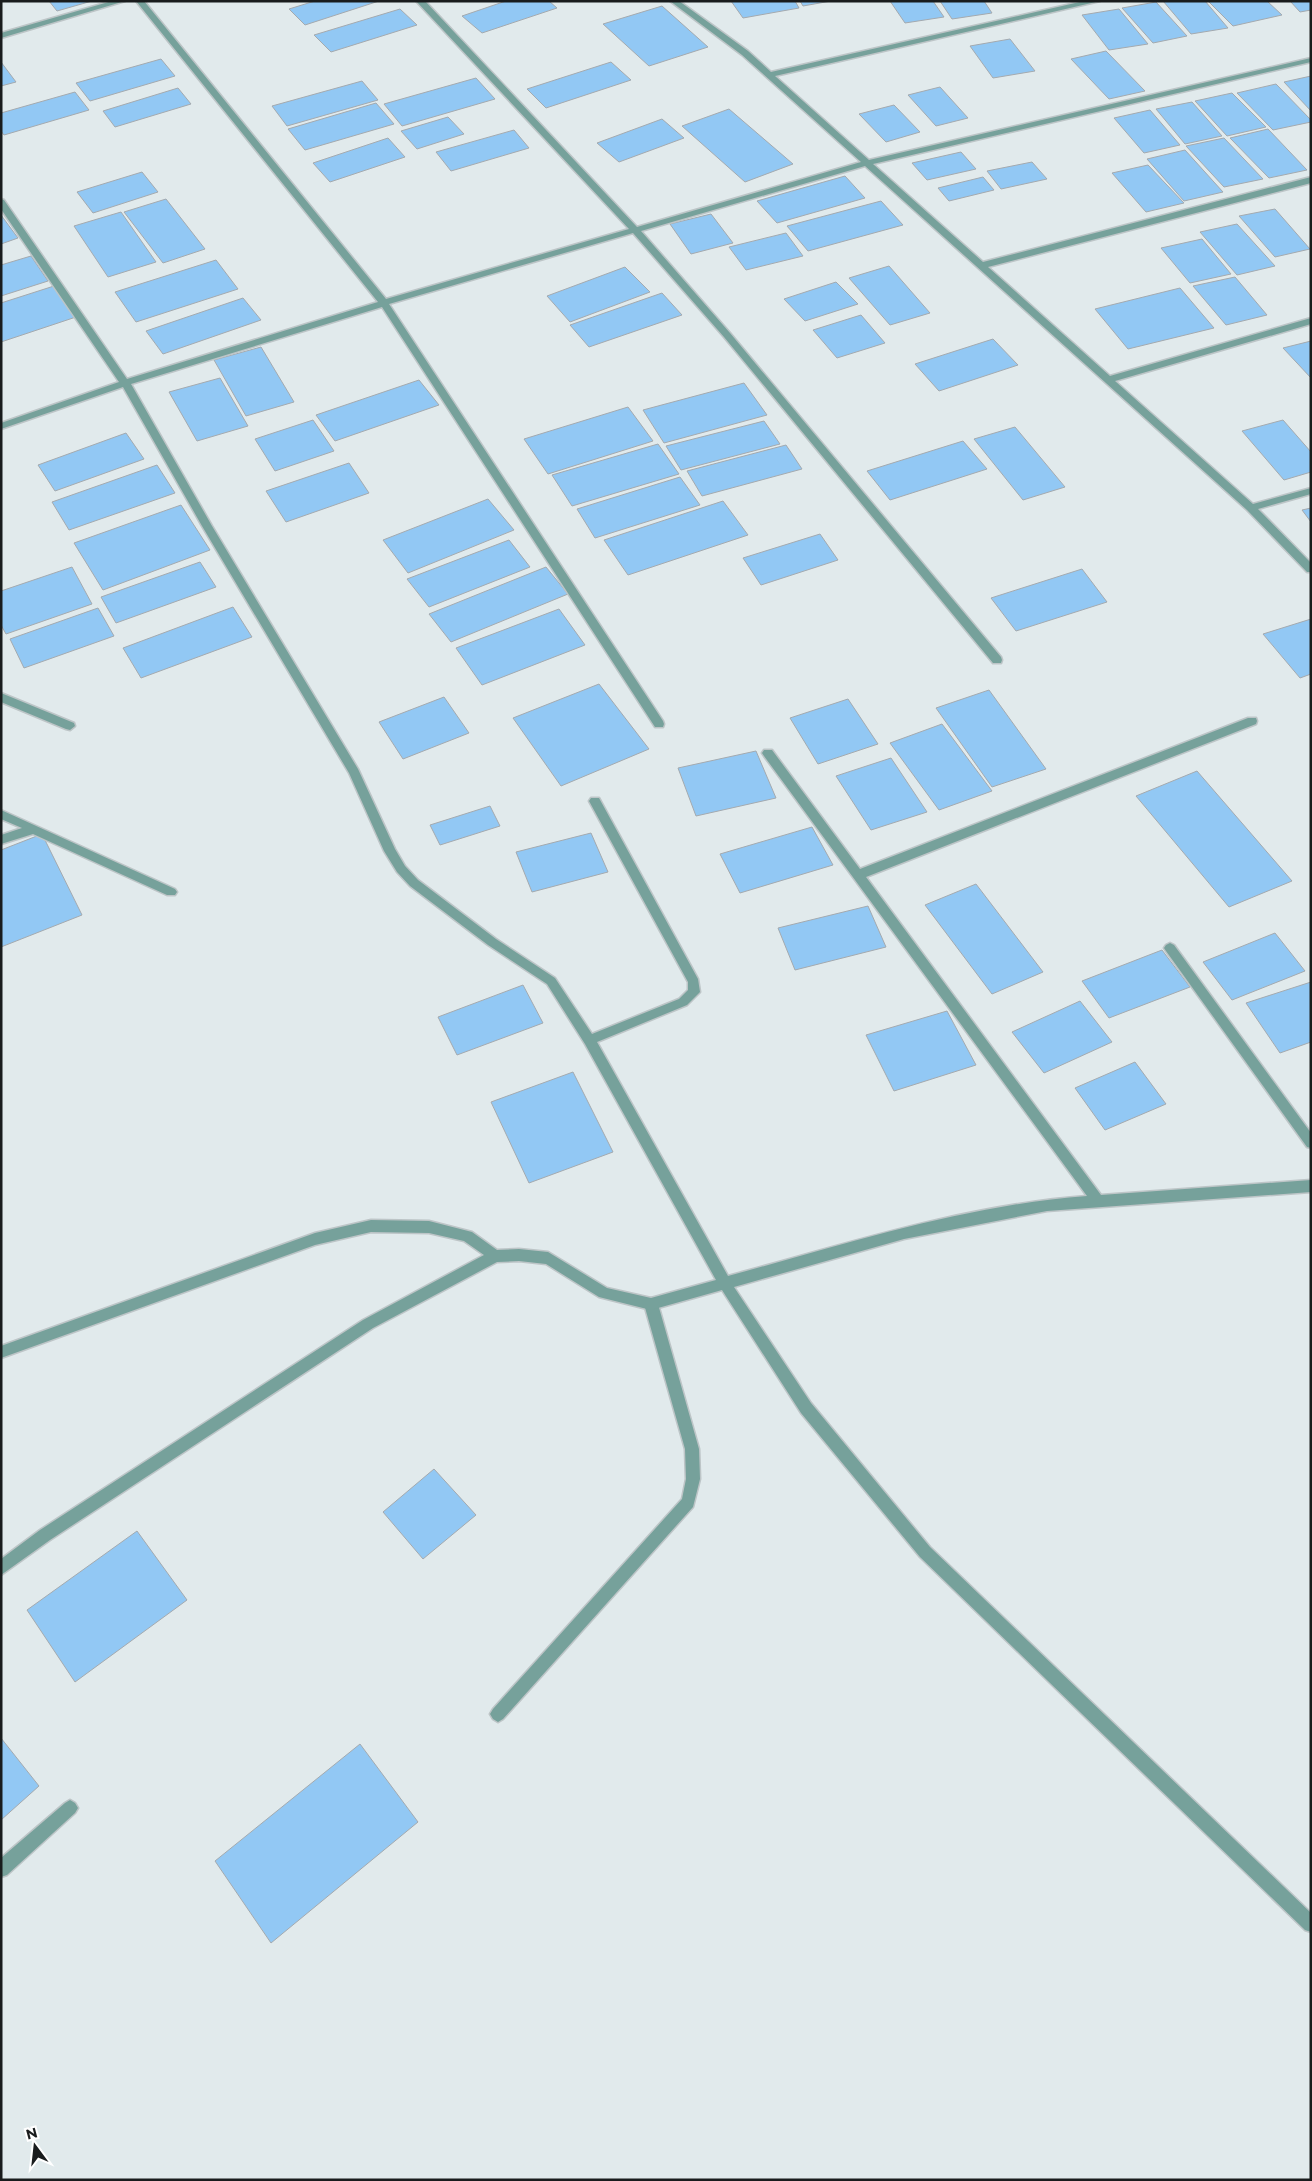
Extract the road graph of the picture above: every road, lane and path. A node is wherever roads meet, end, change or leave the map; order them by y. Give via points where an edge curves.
1 (121, 1) edge
2 (140, 1) edge
3 (420, 1) edge
4 (674, 1) edge
5 (1096, 1) edge
6 (1, 36) edge
7 (1311, 60) edge
8 (769, 75) junction
9 (866, 163) junction
10 (1311, 180) edge
11 (1, 202) edge
12 (636, 231) junction
13 (980, 266) junction
14 (384, 303) junction
15 (1311, 321) edge
16 (1107, 380) junction
17 (125, 383) junction
18 (1, 426) edge
19 (1311, 491) edge
20 (1251, 508) junction
21 (1311, 569) edge
22 (996, 660) dead end
23 (1, 696) edge
24 (1252, 721) dead end
25 (659, 724) dead end
26 (70, 726) dead end
27 (768, 753) dead end
28 (594, 801) dead end
29 (1, 814) edge
30 (33, 829) junction
31 (1, 840) edge
32 (858, 875) junction
33 (171, 892) dead end
34 (1170, 948) dead end
35 (589, 1040) junction
36 (1311, 1143) edge
37 (1311, 1186) edge
38 (1098, 1201) junction
39 (495, 1256) junction
40 (726, 1285) junction
41 (651, 1304) junction
42 (1, 1352) edge
43 (1, 1568) edge
44 (498, 1714) dead end
45 (70, 1808) dead end
46 (1, 1870) edge
47 (1311, 1924) edge

1 - 6 street
2 - 14 street
3 - 12 street
4 - 8 street via 745,53
5 - 8 street
7 - 9 street
8 - 9 street
9 - 12 street
9 - 13 street
10 - 13 street
11 - 17 street
12 - 14 street
12 - 22 street via 727,335
13 - 16 street
14 - 17 street
14 - 25 street
15 - 16 street
16 - 20 street
17 - 18 street
17 - 35 street via 354,772 401,869 414,883 492,942 552,981
19 - 20 street
20 - 21 street
23 - 26 street
24 - 32 street
27 - 32 street
28 - 35 street via 694,982 694,992 683,1002
29 - 30 street
30 - 31 street
30 - 33 street
32 - 38 street
34 - 36 street
35 - 40 street
37 - 38 street
38 - 40 street via 1047,1205 904,1233
39 - 41 street via 548,1258 604,1293
39 - 42 street via 466,1236 429,1226 371,1226 315,1239
39 - 43 street via 368,1324 45,1535
40 - 41 street
40 - 47 street via 806,1408 925,1552
41 - 44 street via 692,1449 693,1478 688,1502
45 - 46 street

